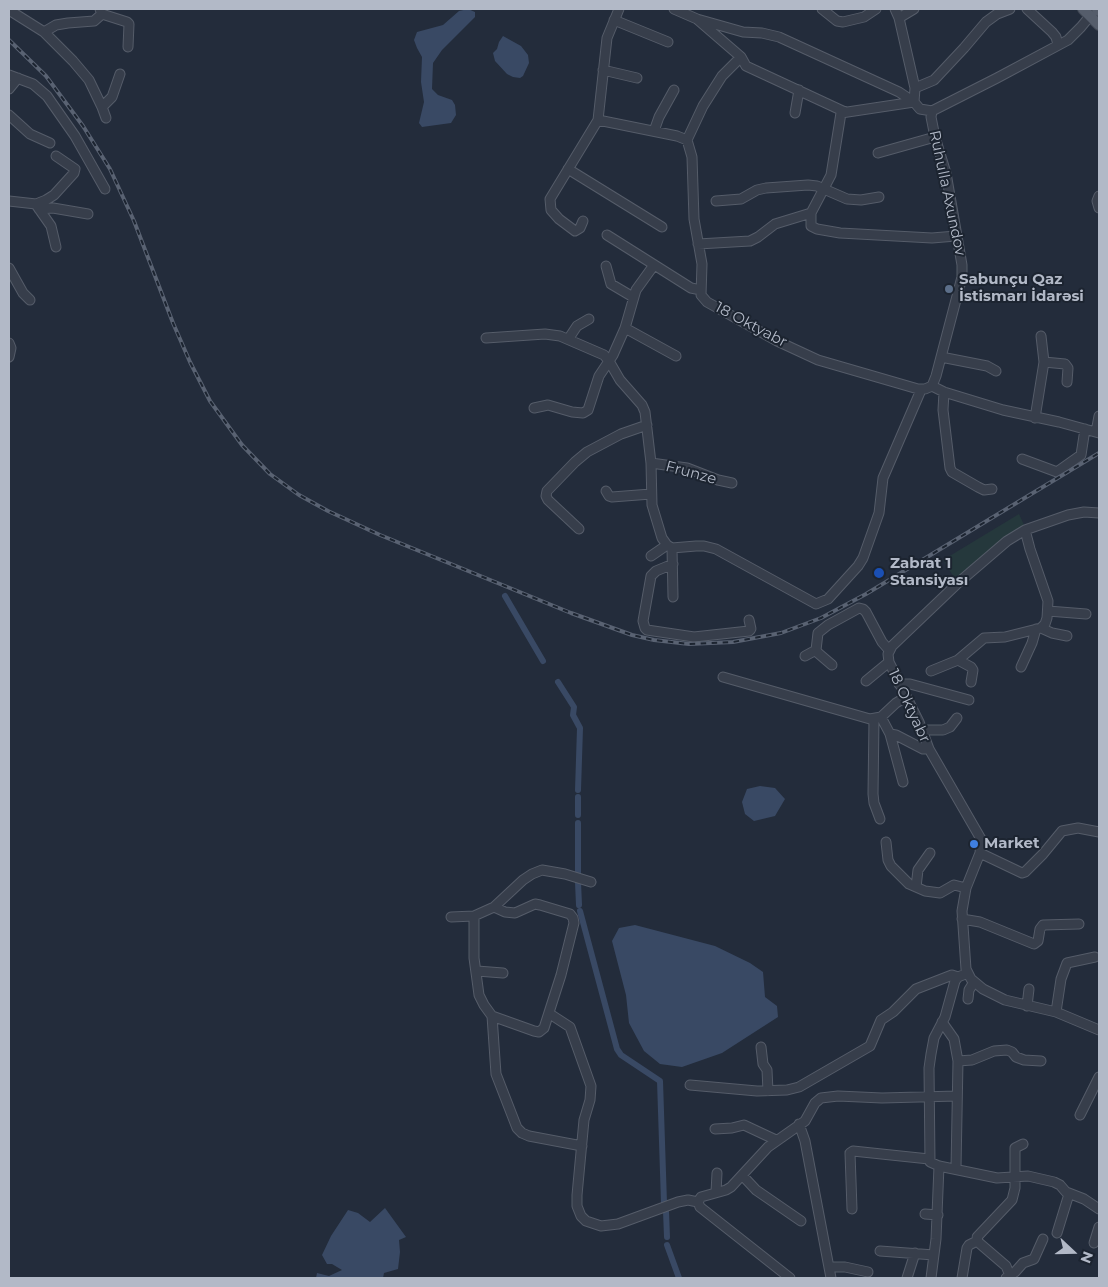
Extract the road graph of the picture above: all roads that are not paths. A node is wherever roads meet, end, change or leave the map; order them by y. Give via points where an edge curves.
1 (619, 9) edge
2 (674, 9) edge
3 (822, 9) edge
4 (876, 9) edge
5 (895, 9) edge
6 (914, 9) edge
7 (1010, 9) edge
8 (1027, 9) edge
9 (9, 10) edge
10 (101, 11) edge
11 (1093, 11) edge
12 (899, 18) junction
13 (697, 19) junction
14 (614, 20) junction
15 (1099, 25) edge
16 (44, 32) junction
17 (668, 42) dead end
18 (1058, 45) junction
19 (128, 47) dead end
20 (741, 57) junction
21 (603, 70) junction
22 (120, 74) dead end
23 (13, 76) edge
24 (636, 78) dead end
25 (915, 88) junction
26 (9, 89) edge
27 (674, 90) dead end
28 (799, 90) junction
29 (914, 102) junction
30 (102, 107) junction
31 (932, 111) junction
32 (845, 112) junction
33 (795, 113) dead end
34 (9, 115) edge
35 (106, 118) dead end
36 (598, 120) junction
37 (654, 132) junction
38 (935, 137) junction
39 (687, 140) junction
40 (50, 143) dead end
41 (878, 153) dead end
42 (56, 156) dead end
43 (568, 169) junction
44 (105, 189) dead end
45 (823, 189) junction
46 (1099, 196) edge
47 (879, 197) dead end
48 (9, 201) edge
49 (716, 202) dead end
50 (37, 206) junction
51 (1099, 208) edge
52 (811, 213) junction
53 (88, 214) dead end
54 (583, 222) dead end
55 (662, 227) dead end
56 (607, 234) dead end
57 (956, 236) junction
58 (698, 244) junction
59 (56, 247) dead end
60 (654, 265) junction
61 (606, 266) dead end
62 (9, 268) edge
63 (701, 290) junction
64 (633, 297) junction
65 (30, 300) dead end
66 (589, 319) dead end
67 (625, 328) junction
68 (1041, 336) dead end
69 (486, 338) dead end
70 (568, 338) junction
71 (9, 343) edge
72 (676, 356) dead end
73 (9, 357) edge
74 (941, 357) junction
75 (610, 361) junction
76 (1044, 362) junction
77 (996, 371) dead end
78 (1067, 382) dead end
79 (932, 386) junction
80 (921, 390) junction
81 (944, 392) junction
82 (534, 408) dead end
83 (1099, 416) edge
84 (1035, 418) junction
85 (647, 425) junction
86 (1085, 430) junction
87 (1097, 433) edge
88 (1022, 459) dead end
89 (651, 463) junction
90 (732, 483) dead end
91 (992, 489) dead end
92 (606, 491) dead end
93 (651, 494) junction
94 (1099, 513) edge
95 (579, 529) dead end
96 (1026, 530) junction
97 (669, 547) junction
98 (651, 556) dead end
99 (673, 564) junction
100 (673, 597) dead end
101 (1048, 611) junction
102 (1086, 614) dead end
103 (749, 620) dead end
104 (1039, 629) junction
105 (1067, 636) dead end
106 (816, 650) junction
107 (889, 650) junction
108 (805, 656) dead end
109 (958, 660) junction
110 (889, 662) junction
111 (832, 665) dead end
112 (1021, 668) dead end
113 (931, 672) dead end
114 (723, 677) dead end
115 (866, 681) dead end
116 (971, 682) dead end
117 (899, 684) junction
118 (906, 697) junction
119 (969, 700) dead end
120 (877, 718) junction
121 (957, 718) dead end
122 (922, 730) junction
123 (890, 734) junction
124 (929, 749) junction
125 (904, 782) dead end
126 (880, 819) dead end
127 (1099, 832) edge
128 (886, 842) dead end
129 (930, 853) dead end
130 (980, 853) junction
131 (591, 882) dead end
132 (916, 888) junction
133 (966, 888) junction
134 (494, 907) junction
135 (474, 916) junction
136 (451, 917) dead end
137 (962, 919) junction
138 (1079, 924) dead end
139 (1095, 957) dead end
140 (477, 971) junction
141 (504, 973) dead end
142 (968, 973) junction
143 (958, 977) junction
144 (974, 982) junction
145 (1029, 989) dead end
146 (968, 999) dead end
147 (1027, 1006) junction
148 (1056, 1012) junction
149 (550, 1014) junction
150 (492, 1016) junction
151 (942, 1022) junction
152 (1099, 1030) edge
153 (761, 1047) dead end
154 (958, 1061) junction
155 (1042, 1061) dead end
156 (1099, 1077) edge
157 (690, 1085) dead end
158 (768, 1090) junction
159 (929, 1096) junction
160 (957, 1096) junction
161 (1080, 1115) dead end
162 (799, 1124) junction
163 (715, 1129) dead end
164 (776, 1140) junction
165 (1023, 1144) dead end
166 (582, 1146) junction
167 (929, 1159) junction
168 (940, 1166) junction
169 (956, 1168) junction
170 (717, 1173) dead end
171 (742, 1175) junction
172 (1014, 1177) junction
173 (716, 1192) junction
174 (1070, 1194) junction
175 (698, 1202) junction
176 (852, 1209) dead end
177 (1099, 1209) edge
178 (925, 1214) dead end
179 (938, 1215) junction
180 (801, 1221) dead end
181 (1099, 1227) edge
182 (1058, 1233) dead end
183 (1043, 1239) dead end
184 (977, 1241) junction
185 (1094, 1242) dead end
186 (880, 1251) dead end
187 (915, 1253) junction
188 (934, 1255) junction
189 (830, 1267) junction
190 (868, 1272) dead end
191 (1009, 1277) edge
192 (790, 1278) edge
193 (831, 1278) edge
194 (907, 1278) edge
195 (932, 1278) edge
196 (962, 1278) edge

1 - 14 street
2 - 13 street
3 - 4 street via 842,22 864,17
5 - 12 street
6 - 12 street
7 - 25 street via 986,22 934,80
8 - 18 street via 1052,32
9 - 16 street
10 - 16 street via 94,21 56,25
10 - 19 street via 129,24
11 - 15 main road
11 - 18 street, Ruhulla Axundov via 1068,40
12 - 25 street
13 - 20 street
13 - 29 street via 743,32 779,37 899,92
14 - 17 street
14 - 21 street via 607,38
16 - 30 street via 84,73
18 - 31 street, Ruhulla Axundov
20 - 28 street via 746,66
20 - 39 street via 722,76
21 - 24 street
21 - 36 street
22 - 30 street via 112,98
23 - 26 street
23 - 44 street via 38,87 51,102
25 - 29 street
27 - 37 street
28 - 32 street
28 - 33 street
29 - 31 street via 920,109
29 - 32 street
30 - 35 street
31 - 38 street, Ruhulla Axundov
32 - 45 street via 840,117 833,168
34 - 40 street via 30,134
36 - 37 street
36 - 43 street
37 - 39 street
38 - 41 street
38 - 57 street, Ruhulla Axundov via 946,173
39 - 58 street, 18 Oktyabr via 692,152
42 - 50 street via 72,166 74,173 54,195
43 - 54 street via 552,193 551,210 575,231
43 - 55 street
45 - 47 street via 852,200
45 - 49 street via 808,185 776,186 741,198
45 - 52 street
46 - 51 street
48 - 50 street
50 - 53 street
50 - 59 street via 51,226
52 - 57 street via 811,226 840,233 932,238
52 - 58 street via 775,224 750,241
56 - 60 street, 18 Oktyabr
57 - 74 street, Ruhulla Axundov via 962,277
58 - 63 street, 18 Oktyabr via 702,264
60 - 63 street, 18 Oktyabr via 691,288
60 - 64 street
61 - 64 street via 611,284
62 - 65 street
63 - 80 street, 18 Oktyabr via 707,302 807,355
64 - 67 street
66 - 70 street via 573,329
67 - 72 street
67 - 75 street
68 - 76 street
69 - 70 street via 545,334
70 - 75 street
71 - 73 street
74 - 77 street via 987,366
74 - 79 street, Ruhulla Axundov
75 - 82 street via 599,376 588,410 572,412 548,405
75 - 85 street via 620,380 642,406
76 - 78 street via 1065,364 1068,368
76 - 84 street
79 - 80 street
79 - 81 street
80 - 97 street via 883,478 879,514 863,558 828,599 816,604 810,602 710,547
81 - 84 street
81 - 91 street via 950,468 978,487
83 - 87 street
84 - 86 street
85 - 89 street
85 - 95 street via 587,452 547,491 548,500
86 - 87 street
86 - 88 street via 1081,455 1057,472
89 - 90 street, Frunze via 687,468
89 - 93 street
92 - 93 street via 612,497
93 - 97 street via 662,538
94 - 96 street, 18 Oktyabr via 1077,513
96 - 101 street via 1048,601
96 - 107 street, 18 Oktyabr via 994,551 958,582
97 - 98 street
97 - 99 street
99 - 100 street
99 - 103 street via 651,576 643,621 645,628 694,637 748,631 751,629
101 - 102 street
101 - 104 street
104 - 105 street
104 - 109 street via 984,638
104 - 112 street
106 - 107 street via 820,630 861,608
106 - 108 street
106 - 111 street
107 - 110 street, 18 Oktyabr
109 - 113 street
109 - 116 street via 973,670
110 - 115 street
110 - 117 street, 18 Oktyabr
114 - 120 street
117 - 118 street, 18 Oktyabr
117 - 119 street
118 - 120 street
118 - 122 street, 18 Oktyabr
120 - 123 street
120 - 126 street via 873,794
121 - 122 street via 943,730
122 - 124 street, 18 Oktyabr
123 - 124 street
123 - 125 street
124 - 130 street, 18 Oktyabr via 979,833
127 - 130 street via 1078,828 1062,831 1022,873
128 - 132 street via 891,866
129 - 132 street via 918,870
130 - 133 street, 18 Oktyabr
131 - 134 street via 542,870 523,880
132 - 133 street via 940,893 954,886
133 - 137 street, 18 Oktyabr
134 - 135 street
134 - 149 street via 515,913 535,904 570,914 573,918
135 - 136 street
135 - 140 street
137 - 138 street via 980,922 1034,944 1043,925
137 - 142 street, 18 Oktyabr
139 - 148 street via 1067,962
140 - 141 street
140 - 150 street via 481,1000
142 - 143 street
142 - 144 street
143 - 151 street
143 - 158 street via 952,975 916,989 882,1020 870,1046 793,1089
144 - 146 street
144 - 147 street via 1000,998
145 - 147 street
147 - 148 street
148 - 152 street
149 - 150 street via 544,1028 538,1032
149 - 166 street via 570,1027 591,1086
150 - 166 street via 496,1074 517,1128 529,1136
151 - 154 street via 954,1039
151 - 159 street via 931,1054
153 - 158 street
154 - 155 street via 1007,1050 1024,1060
154 - 160 street
156 - 161 street
157 - 158 street
159 - 160 street
159 - 162 street via 828,1097 818,1100 807,1118
159 - 167 street
160 - 169 street
162 - 164 street
162 - 189 street
163 - 164 street via 744,1126
164 - 171 street
165 - 172 street via 1015,1148
166 - 175 street via 577,1206 586,1221 601,1226 618,1224 678,1202
167 - 168 street
167 - 176 street via 850,1152
168 - 169 street
168 - 179 street
169 - 172 street via 997,1178
170 - 173 street
171 - 173 street via 730,1187
171 - 180 street via 756,1190
172 - 174 street via 1028,1176 1054,1182
172 - 184 street via 1012,1200 978,1234
173 - 175 street via 701,1197
174 - 177 street
174 - 182 street
175 - 192 street via 700,1207
178 - 179 street
179 - 188 street
181 - 185 street
183 - 191 street via 1034,1259 1025,1262
184 - 191 street via 1002,1261
184 - 196 street via 967,1248
186 - 187 street
187 - 188 street
187 - 194 street
188 - 195 street
189 - 190 street
189 - 193 street

